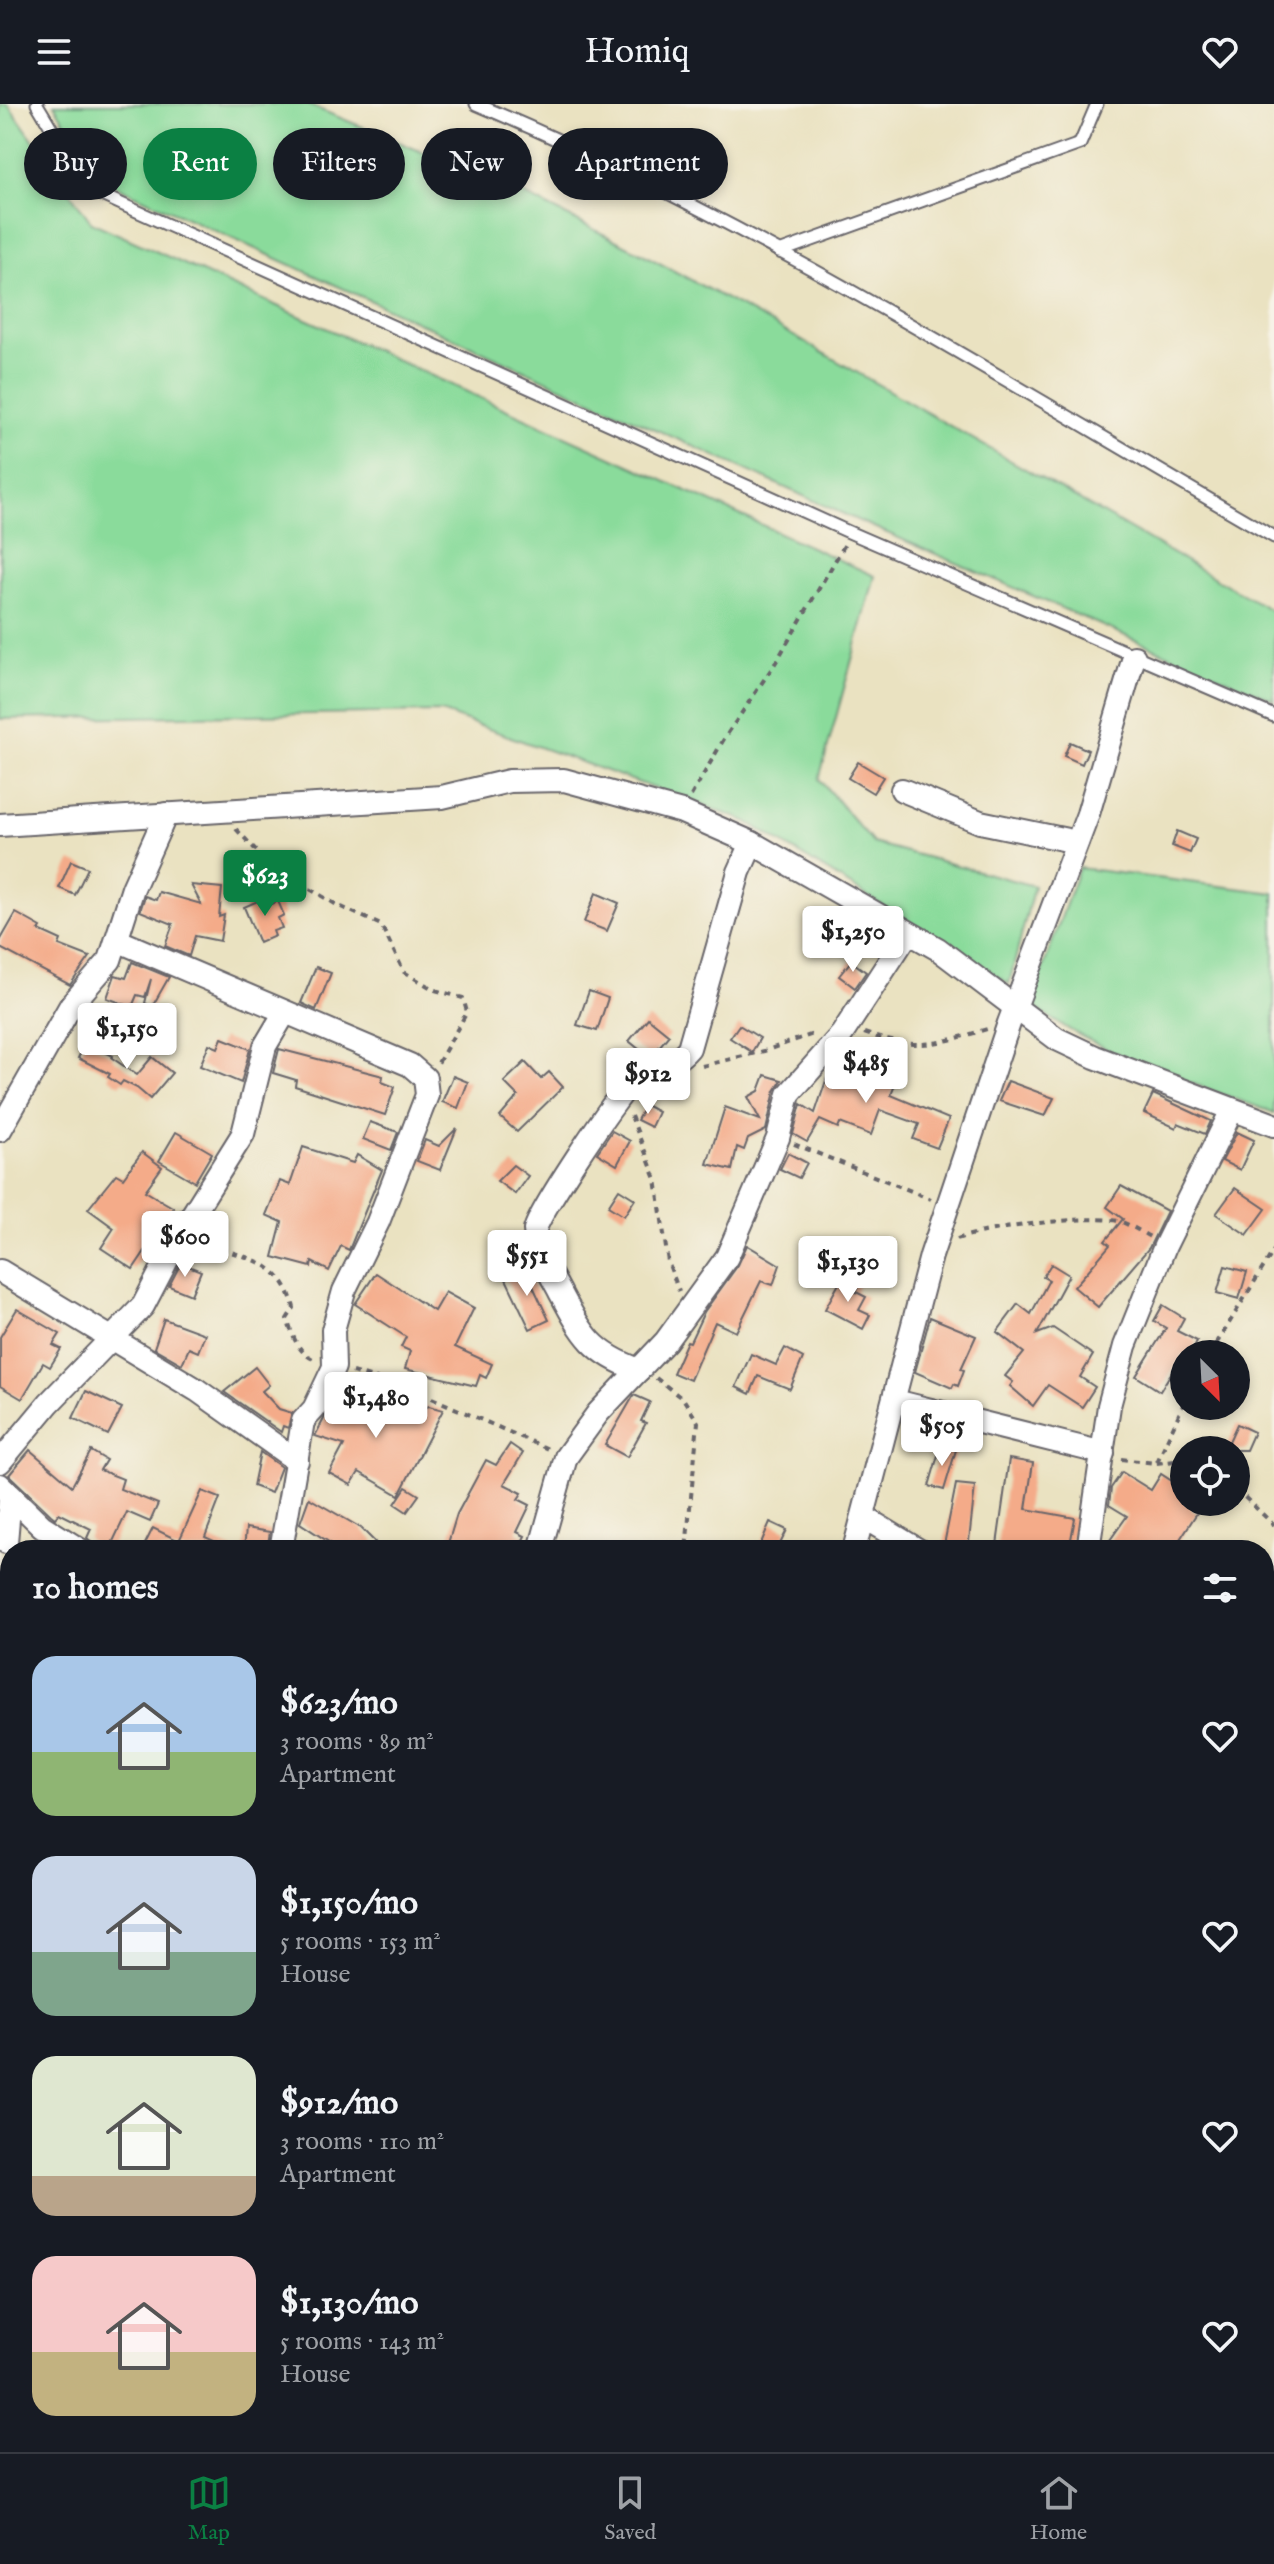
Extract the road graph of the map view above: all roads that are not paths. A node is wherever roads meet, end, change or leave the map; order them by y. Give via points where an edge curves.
1 (37, 104) edge
2 (476, 104) edge
3 (1097, 104) edge
4 (779, 252) junction
5 (1274, 537) edge
6 (1134, 657) junction
7 (1274, 716) edge
8 (902, 790) dead end
9 (166, 814) junction
10 (0, 825) edge
11 (1077, 842) junction
12 (752, 843) junction
13 (908, 933) junction
14 (119, 941) junction
15 (284, 1014) junction
16 (1012, 1016) junction
17 (1232, 1110) junction
18 (1274, 1125) edge
19 (0, 1130) edge
20 (0, 1271) edge
21 (111, 1340) junction
22 (639, 1370) junction
23 (895, 1401) junction
24 (1103, 1453) junction
25 (297, 1461) junction
26 (0, 1462) edge
27 (5, 1490) edge
28 (865, 1518) junction
29 (37, 1521) junction
30 (3, 1540) edge
31 (8, 1540) edge
32 (65, 1540) edge
33 (283, 1540) edge
34 (543, 1540) edge
35 (857, 1540) edge
36 (901, 1540) edge
37 (1090, 1540) edge

1 - 6 lane via 88,189
2 - 4 lane via 548,134
3 - 4 lane via 1080,144
4 - 5 lane
6 - 7 lane
6 - 11 street
8 - 11 street via 980,822
9 - 10 street
9 - 12 street via 442,797 509,781 564,780 682,812
9 - 14 street via 133,888
11 - 16 street
12 - 13 street
12 - 22 street via 689,1048 625,1088 535,1227 538,1249 587,1337 600,1353
13 - 16 street via 938,949
13 - 22 street via 842,1034 789,1094 778,1138 727,1257
14 - 15 street
14 - 19 street via 101,973 71,1005
15 - 21 street via 265,1046 243,1134 143,1306
15 - 25 street via 410,1065 421,1072 427,1095 344,1291 333,1330 334,1367 303,1421
16 - 17 street via 1095,1057
16 - 23 street via 931,1256
17 - 18 street
17 - 24 street via 1165,1246 1125,1346
20 - 21 street
21 - 25 street via 197,1390
21 - 26 street
22 - 34 street via 566,1457
23 - 24 street
23 - 28 street
24 - 37 street
25 - 33 street
27 - 29 street
27 - 30 street
28 - 35 street
28 - 36 street
29 - 31 street
29 - 32 street

